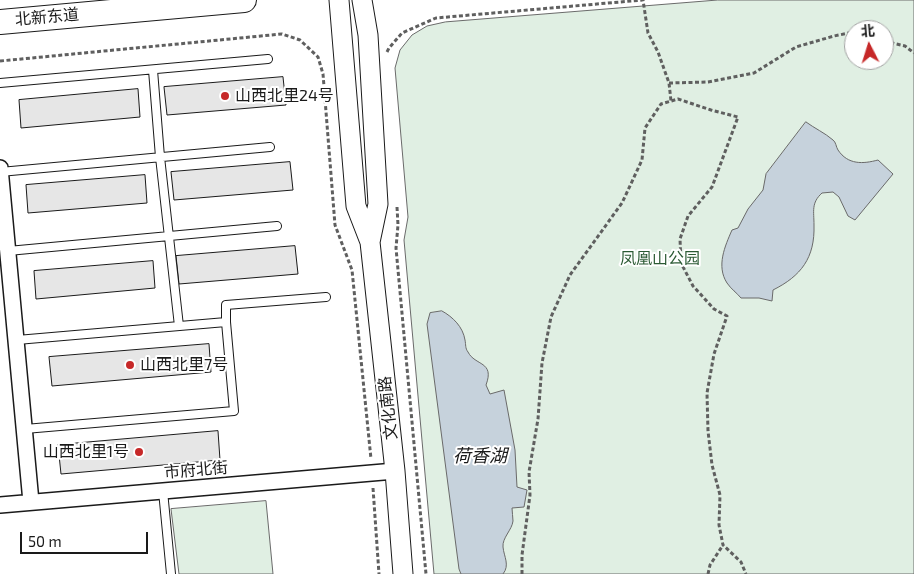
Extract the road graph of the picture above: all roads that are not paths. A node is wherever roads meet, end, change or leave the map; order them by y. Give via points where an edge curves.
1 (244, 0) edge
2 (339, 0) edge
3 (362, 0) edge
4 (0, 22) edge
5 (268, 60) dead end
6 (152, 70) junction
7 (0, 83) edge
8 (270, 148) dead end
9 (160, 157) junction
10 (0, 168) edge
11 (0, 172) edge
12 (277, 226) dead end
13 (169, 236) junction
14 (370, 242) junction
15 (6, 260) edge
16 (326, 296) dead end
17 (226, 322) junction
18 (179, 326) junction
19 (17, 340) junction
20 (25, 429) junction
21 (395, 471) junction
22 (163, 491) junction
23 (31, 502) junction
24 (0, 505) edge
25 (171, 574) edge
26 (403, 574) edge

1 - 4 main road, 北新东道
2 - 14 street, 文化南路 via 356,206
3 - 14 street, 文化南路 via 368,35 378,204
5 - 6 lane
6 - 7 lane
6 - 9 lane
8 - 9 lane
9 - 11 lane
9 - 13 lane
10 - 11 street
11 - 15 street
12 - 13 lane
13 - 15 lane
13 - 18 lane
14 - 21 street, 文化南路
15 - 19 street
16 - 17 lane via 226,305
17 - 18 lane
17 - 20 lane via 234,411
18 - 19 lane
19 - 20 street
20 - 23 street
21 - 22 street, 市府北街
21 - 26 street, 文化南路
22 - 23 street, 市府北街
22 - 25 lane
23 - 24 street, 市府北街

